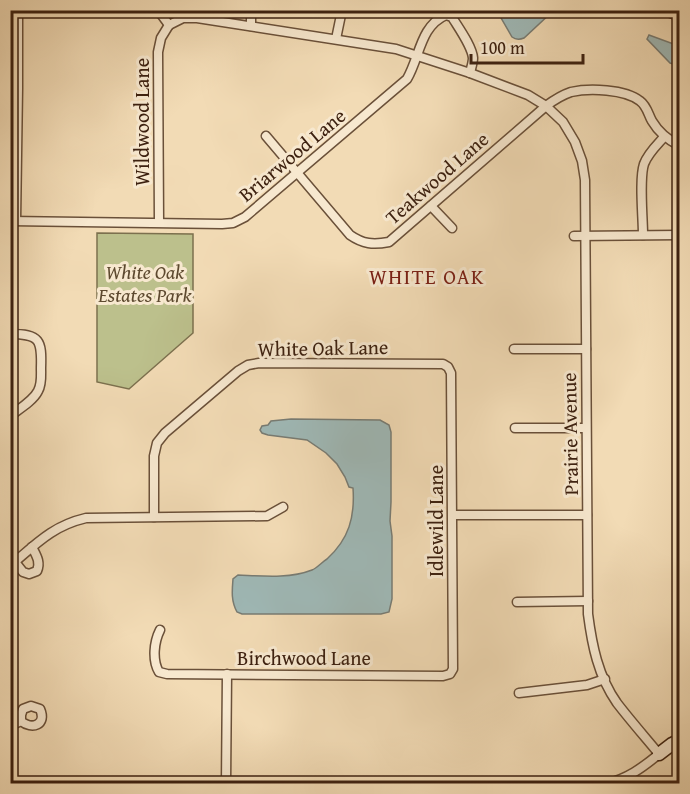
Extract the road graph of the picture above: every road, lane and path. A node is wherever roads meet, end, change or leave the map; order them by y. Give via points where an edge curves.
1 (18, 10) edge
2 (158, 10) edge
3 (251, 10) edge
4 (342, 10) edge
5 (169, 25) junction
6 (250, 26) junction
7 (336, 39) junction
8 (417, 56) junction
9 (14, 65) edge
10 (470, 73) junction
11 (14, 88) edge
12 (546, 106) junction
13 (266, 136) dead end
14 (664, 137) junction
15 (680, 146) edge
16 (297, 172) junction
17 (13, 200) edge
18 (432, 206) junction
19 (13, 221) edge
20 (159, 222) junction
21 (452, 228) dead end
22 (643, 235) junction
23 (680, 235) edge
24 (574, 236) dead end
25 (585, 236) junction
26 (10, 334) edge
27 (514, 349) dead end
28 (586, 349) junction
29 (448, 367) joint
30 (10, 416) edge
31 (515, 428) dead end
32 (586, 428) junction
33 (283, 507) dead end
34 (453, 515) junction
35 (587, 515) junction
36 (154, 517) junction
37 (32, 547) junction
38 (13, 564) edge
39 (588, 601) junction
40 (517, 602) dead end
41 (160, 630) dead end
42 (227, 674) junction
43 (450, 674) joint
44 (604, 679) junction
45 (519, 693) dead end
46 (21, 721) dead end
47 (10, 726) edge
48 (680, 740) edge
49 (659, 754) junction
50 (226, 783) edge
51 (605, 783) edge

1 - 9 street
2 - 5 street
3 - 6 street
4 - 7 street
5 - 6 street, Prairie Avenue via 183,18 197,18
5 - 20 street, Wildwood Lane via 160,38 158,52
6 - 7 street, Prairie Avenue
7 - 8 street, Prairie Avenue
8 - 10 street, Prairie Avenue
8 - 10 street, Briarwood Lane via 423,37 446,15 452,17 472,52
8 - 16 street, Briarwood Lane via 407,79
9 - 11 street
10 - 12 street, Prairie Avenue
11 - 17 street
12 - 14 street, Teakwood Lane via 572,92 620,92 640,101
12 - 18 street, Teakwood Lane
12 - 25 street, Prairie Avenue via 562,122 582,161
13 - 16 street, Teakwood Lane
14 - 15 street
14 - 22 street via 644,164
16 - 18 street, Teakwood Lane via 360,242 389,242
16 - 20 street, Briarwood Lane via 233,223
17 - 19 street
18 - 21 street
19 - 20 street, Briarwood Lane
22 - 23 street
22 - 25 street
24 - 25 street
25 - 28 street, Prairie Avenue
26 - 30 street via 36,338 42,350 37,393
27 - 28 street
28 - 32 street, Prairie Avenue
29 - 34 street, Idlewild Lane via 452,373
29 - 36 street, White Oak Lane via 259,363 238,370 157,443
31 - 32 street
32 - 35 street, Prairie Avenue
33 - 36 street via 267,516
34 - 35 street
34 - 43 street, Idlewild Lane
35 - 39 street, Prairie Avenue
36 - 37 street via 71,521
37 - 38 street
37 - 38 street via 39,560 37,571 29,574
39 - 40 street
39 - 44 street, Prairie Avenue via 591,643
41 - 42 street, Birchwood Lane via 156,639 159,672
42 - 43 street, Birchwood Lane
42 - 50 street
44 - 45 street via 587,685
44 - 49 street, Prairie Avenue via 616,701
46 - 47 street
48 - 49 street
49 - 51 street via 638,771

